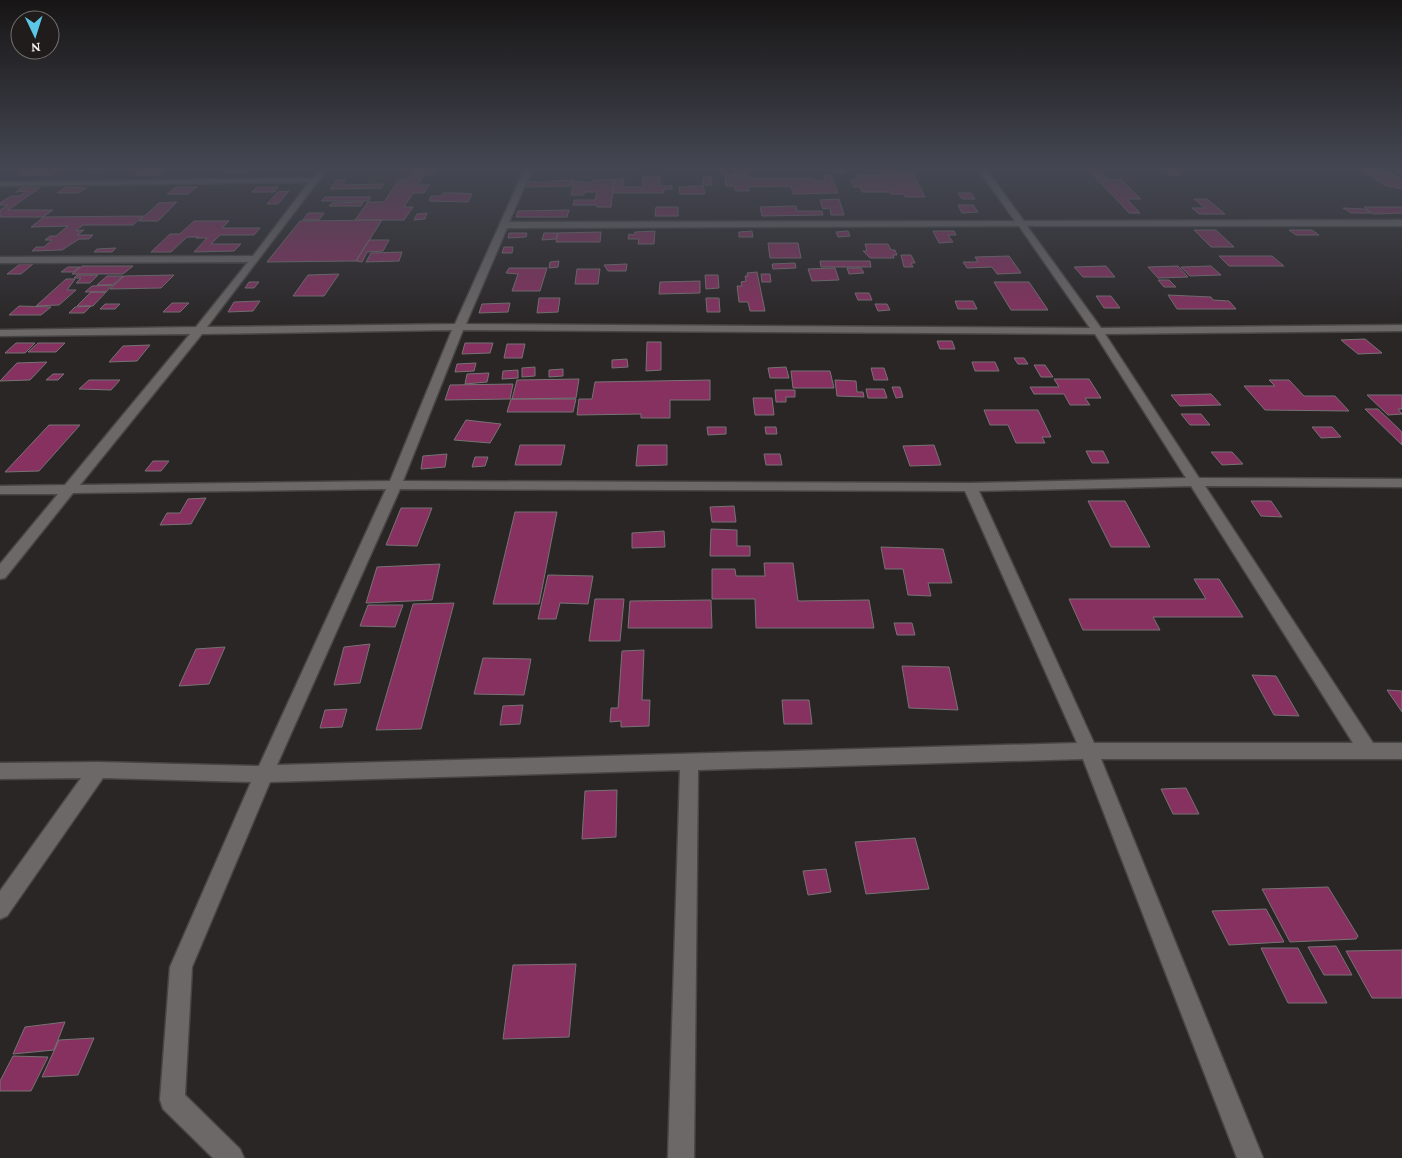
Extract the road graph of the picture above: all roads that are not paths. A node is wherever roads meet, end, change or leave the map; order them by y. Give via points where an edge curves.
1 (282, 222) edge
2 (505, 222) edge
3 (1402, 223) edge
4 (1021, 224) junction
5 (504, 225) junction
6 (255, 259) junction
7 (0, 260) edge
8 (459, 327) junction
9 (1402, 328) edge
10 (198, 331) junction
11 (1098, 331) junction
12 (0, 333) edge
13 (1195, 482) junction
14 (1402, 482) edge
15 (395, 485) junction
16 (970, 487) junction
17 (0, 490) edge
18 (69, 491) junction
19 (0, 574) edge
20 (1089, 751) junction
21 (1368, 751) junction
22 (1402, 752) edge
23 (689, 761) junction
24 (98, 770) junction
25 (0, 771) edge
26 (264, 774) junction
27 (0, 909) edge
28 (231, 1158) edge
29 (681, 1158) edge
30 (1250, 1158) edge

1 - 6 street
2 - 5 street
3 - 4 street
4 - 5 street
4 - 11 street
5 - 8 street
6 - 7 street
6 - 10 street
8 - 10 street
8 - 11 street
8 - 15 street
9 - 11 street
10 - 12 street
10 - 18 street
11 - 13 street
13 - 14 street
13 - 16 street
13 - 21 street
15 - 16 street
15 - 18 street
15 - 26 street
16 - 20 street
17 - 18 street
18 - 19 street
20 - 21 street
20 - 23 street
20 - 30 street
21 - 22 street
23 - 26 street
23 - 29 street
24 - 25 street
24 - 26 street
24 - 27 street
26 - 28 street via 181,967 172,1100

